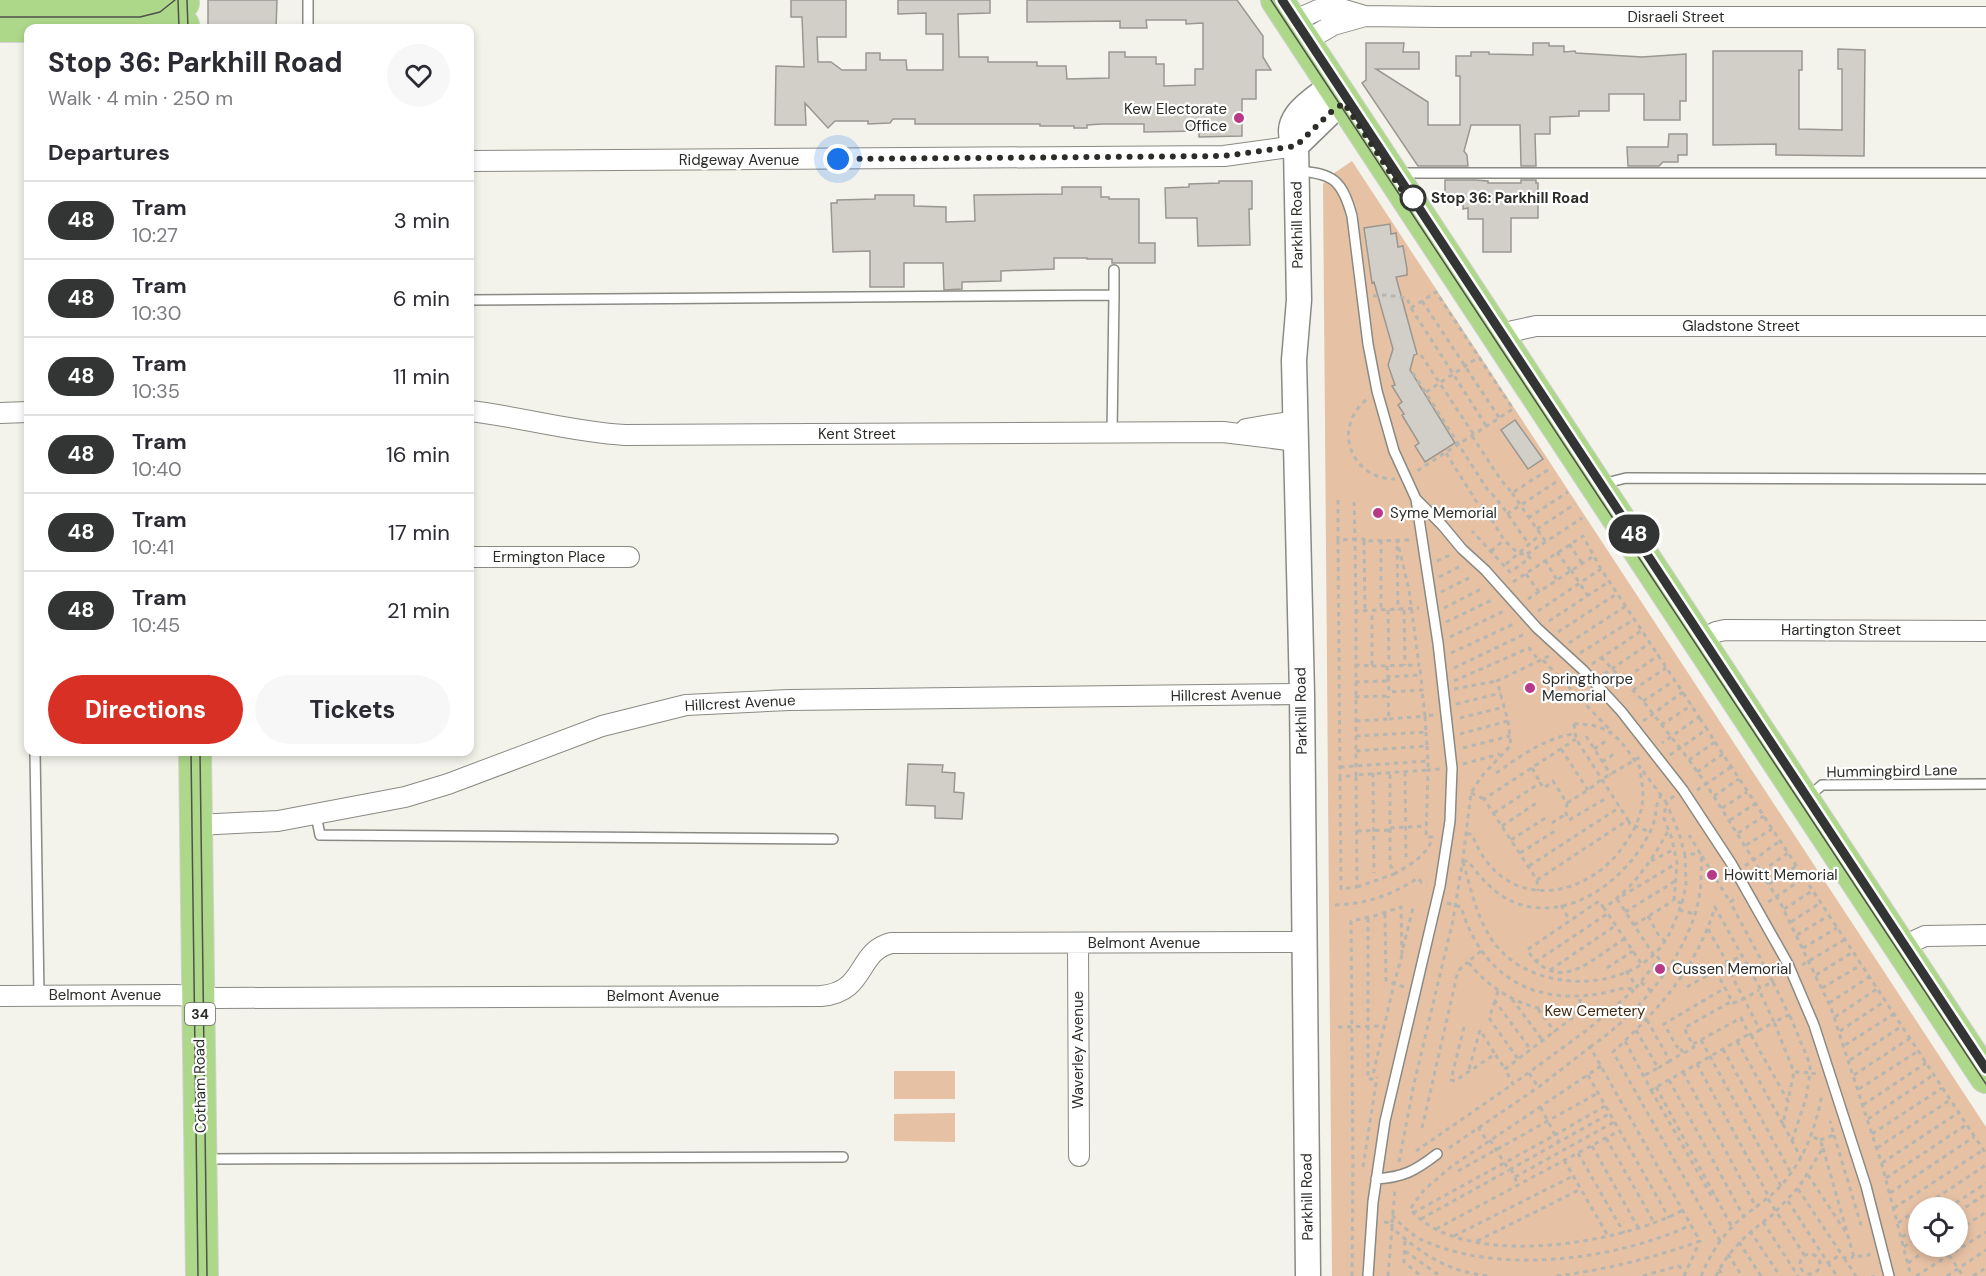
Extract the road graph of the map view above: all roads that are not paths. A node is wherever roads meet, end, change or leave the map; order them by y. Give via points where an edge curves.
1 (308, 0) edge
2 (0, 5) edge
3 (183, 14) edge
4 (1986, 17) edge
5 (1291, 21) edge
6 (24, 24) edge
7 (30, 24) edge
8 (308, 24) edge
9 (0, 26) edge
10 (1338, 94) junction
11 (1296, 160) junction
12 (474, 161) edge
13 (1390, 171) junction
14 (1986, 173) edge
15 (1114, 270) dead end
16 (1114, 295) junction
17 (474, 300) edge
18 (1986, 326) edge
19 (1490, 348) junction
20 (474, 405) edge
21 (474, 411) edge
22 (0, 412) edge
23 (24, 412) edge
24 (494, 413) junction
25 (1295, 431) junction
26 (1112, 433) junction
27 (1986, 479) edge
28 (1587, 496) junction
29 (1416, 499) junction
30 (474, 557) edge
31 (629, 557) dead end
32 (1986, 631) edge
33 (1699, 641) junction
34 (1302, 694) junction
35 (35, 756) edge
36 (195, 756) edge
37 (1986, 784) edge
38 (1803, 800) junction
39 (316, 815) junction
40 (197, 825) junction
41 (832, 839) dead end
42 (1986, 935) edge
43 (1304, 942) junction
44 (1078, 943) junction
45 (1901, 947) junction
46 (39, 995) junction
47 (0, 996) edge
48 (200, 996) junction
49 (1986, 1077) edge
50 (1437, 1154) road end
51 (1079, 1156) dead end
52 (843, 1157) dead end
53 (201, 1159) junction
54 (1376, 1179) junction
55 (202, 1276) edge
56 (1308, 1276) edge
57 (1368, 1276) edge
58 (1888, 1276) edge

1 - 8 lane
2 - 3 main road
3 - 7 main road
4 - 5 street, Disraeli Street via 1365,16 1330,9
5 - 10 main road
6 - 9 main road
10 - 11 street, Parkhill Road via 1302,107 1293,121
10 - 13 main road
11 - 12 street, Ridgeway Avenue via 1224,156
11 - 25 street, Parkhill Road via 1299,300 1294,360
11 - 29 lane via 1330,176 1348,201 1377,391 1395,451
13 - 14 lane
13 - 19 main road
15 - 16 lane
16 - 17 lane
16 - 26 lane
18 - 19 street, Gladstone Street via 1536,326 1513,331
19 - 28 main road
20 - 24 street, Kent Street
21 - 24 street, Kent Street
22 - 23 street
24 - 26 street, Kent Street via 575,430 626,435
25 - 26 street, Kent Street
25 - 34 street, Parkhill Road
27 - 28 lane via 1626,478 1611,481
28 - 33 main road
29 - 54 lane via 1450,736 1450,821 1437,901 1393,1081
29 - 58 lane via 1635,728 1688,797 1757,908 1805,1001 1866,1186
30 - 31 street, Ermington Place
32 - 33 street, Hartington Street via 1725,630
33 - 38 main road
34 - 39 street, Hillcrest Avenue via 789,700 686,705 602,726 426,791
34 - 43 street, Parkhill Road
35 - 46 lane
36 - 40 main road, Cotham Road / 34
37 - 38 lane, Hummingbird Lane via 1822,785
38 - 45 main road
39 - 40 street, Hillcrest Avenue
39 - 41 lane via 320,835
40 - 48 main road, Cotham Road / 34
42 - 45 street via 1925,936
43 - 44 street, Belmont Avenue
43 - 56 street, Parkhill Road
44 - 48 street, Belmont Avenue via 891,943 876,950 849,986 833,995 821,996
44 - 51 street, Waverley Avenue
45 - 49 main road
46 - 47 street, Belmont Avenue
46 - 48 street, Belmont Avenue
48 - 53 main road, Cotham Road / 34
50 - 54 lane via 1418,1169
52 - 53 lane
53 - 55 main road, Cotham Road / 34
54 - 57 lane

